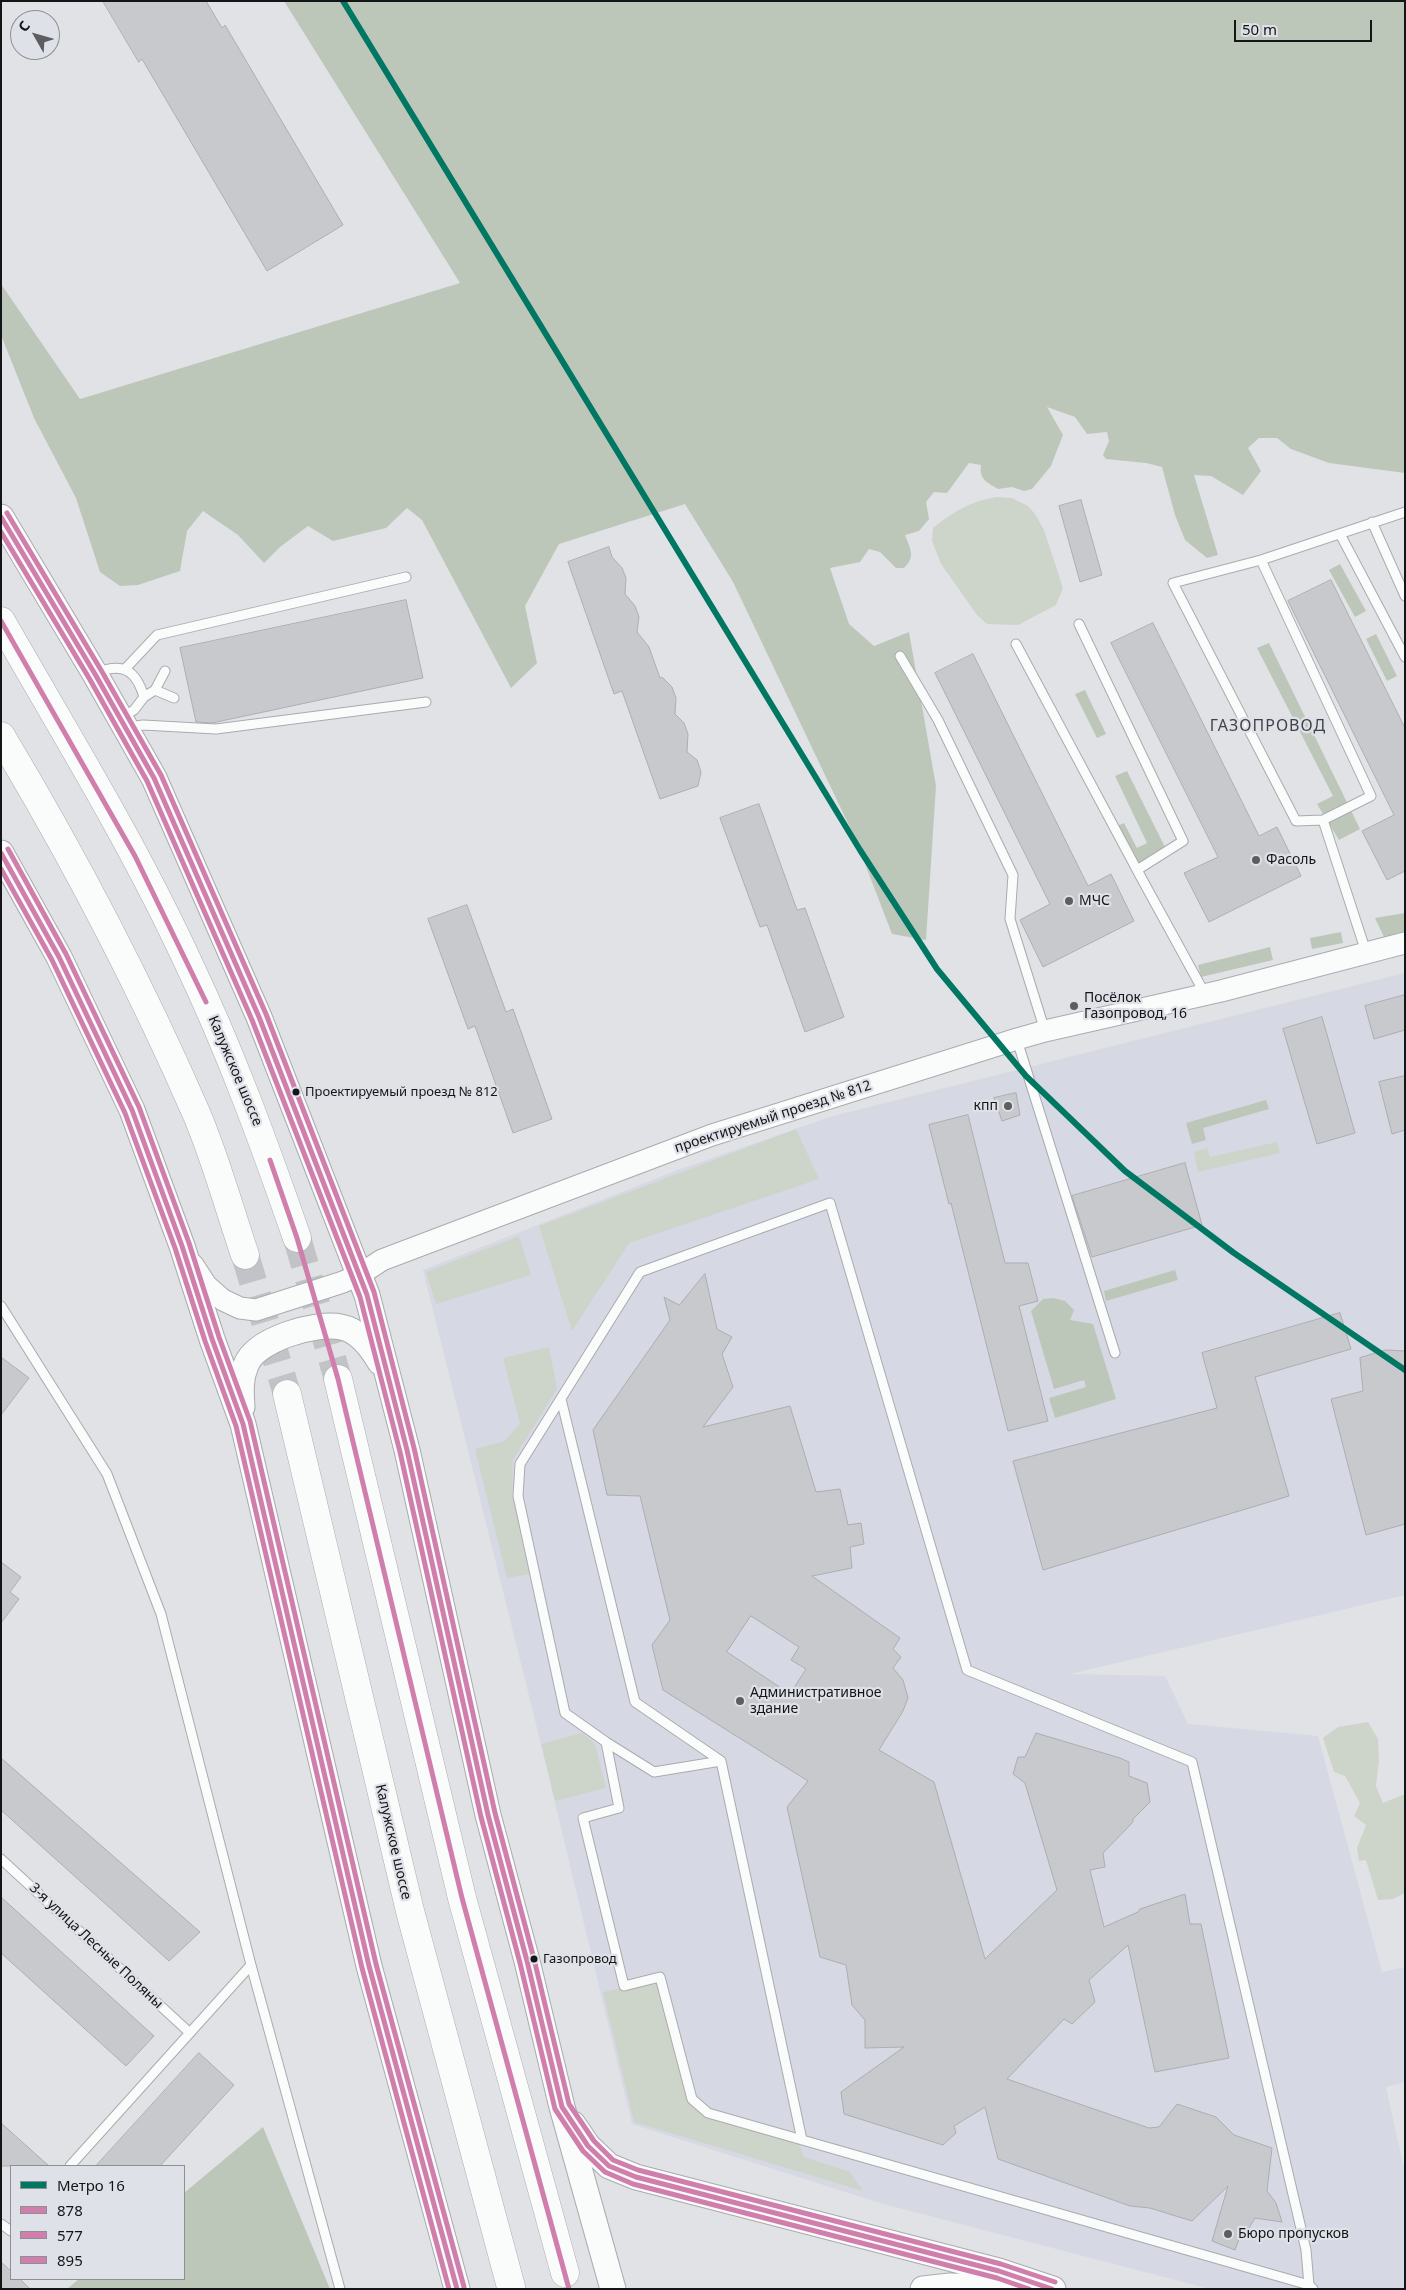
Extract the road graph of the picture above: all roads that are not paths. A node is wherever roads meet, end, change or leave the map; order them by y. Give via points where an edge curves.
1 (1405, 512) edge
2 (1, 517) edge
3 (1372, 522) junction
4 (1340, 534) junction
5 (1261, 560) junction
6 (406, 577) dead end
7 (1405, 596) edge
8 (1, 622) edge
9 (1079, 624) dead end
10 (1016, 644) dead end
11 (900, 656) dead end
12 (1405, 657) edge
13 (125, 669) junction
14 (165, 671) dead end
15 (95, 674) junction
16 (155, 690) junction
17 (144, 697) junction
18 (174, 698) dead end
19 (426, 702) dead end
20 (123, 722) junction
21 (1, 736) edge
22 (1323, 820) junction
23 (1, 854) edge
24 (1137, 870) junction
25 (1405, 943) edge
26 (1366, 952) junction
27 (1206, 995) junction
28 (1045, 1031) junction
29 (1017, 1039) junction
30 (297, 1238) tunnel mouth
31 (182, 1246) junction
32 (245, 1254) tunnel mouth
33 (360, 1275) junction
34 (1, 1306) edge
35 (1114, 1353) dead end
36 (387, 1374) junction
37 (338, 1379) tunnel mouth
38 (287, 1394) tunnel mouth
39 (561, 1400) junction
40 (242, 1424) junction
41 (606, 1742) junction
42 (721, 1761) junction
43 (1, 1860) edge
44 (251, 1965) junction
45 (190, 2033) junction
46 (562, 2107) junction
47 (802, 2140) junction
48 (71, 2165) edge
49 (565, 2273) dead end
50 (511, 2287) dead end
51 (1311, 2287) edge
52 (613, 2288) edge
53 (340, 2289) edge
54 (457, 2289) edge
55 (923, 2289) edge
56 (1027, 2289) edge
57 (1053, 2289) edge

1 - 3 lane
2 - 15 main road
3 - 4 lane
3 - 7 lane
4 - 5 lane
4 - 12 lane
5 - 22 lane via 1371,796
5 - 22 lane via 1172,582 1296,821
6 - 13 lane via 157,635
8 - 30 highway, Калужское шоссе via 124,836 187,959 250,1104
9 - 24 lane via 1183,841
10 - 24 lane
11 - 28 lane via 938,720 1012,875 1010,919
13 - 15 lane via 110,668
13 - 17 lane via 139,680
14 - 16 lane
15 - 20 main road
16 - 17 lane
16 - 18 lane
17 - 20 lane
19 - 20 lane via 216,730
20 - 33 main road via 154,778 259,1017
21 - 32 highway via 73,860 127,964 198,1117
22 - 26 lane
23 - 31 main road via 60,957 132,1110
24 - 27 lane
25 - 26 street, проектируемый проезд № 812
26 - 27 street, проектируемый проезд № 812
27 - 28 street, проектируемый проезд № 812
28 - 29 street, проектируемый проезд № 812
29 - 33 street, проектируемый проезд № 812 via 712,1135 382,1260
29 - 35 lane
31 - 33 street, проектируемый проезд № 812 via 206,1285 223,1300 240,1308 256,1310
31 - 40 main road
33 - 36 main road
34 - 44 lane via 107,1474 161,1614
36 - 40 main road via 361,1336 342,1327 317,1326 300,1330 262,1346 246,1364 240,1385
36 - 46 main road via 488,1815
37 - 49 highway via 462,1898
38 - 50 highway, Калужское шоссе via 410,1911
39 - 41 lane via 520,1464 518,1496 565,1713
39 - 42 lane via 635,1702
39 - 51 lane via 640,1272 830,1203 967,1670 1192,1762 1306,2250
40 - 54 main road via 369,1966
41 - 42 lane via 654,1772
41 - 47 lane via 619,1808 583,1818 624,1986 660,1977 692,2098 708,2113
42 - 47 lane
43 - 45 lane, 3-я улица Лесные Поляны
44 - 45 lane
44 - 53 lane
45 - 48 lane
46 - 52 main road
46 - 57 main road via 588,2146 609,2166 636,2178 971,2264
47 - 51 lane
55 - 56 main road via 950,2286

